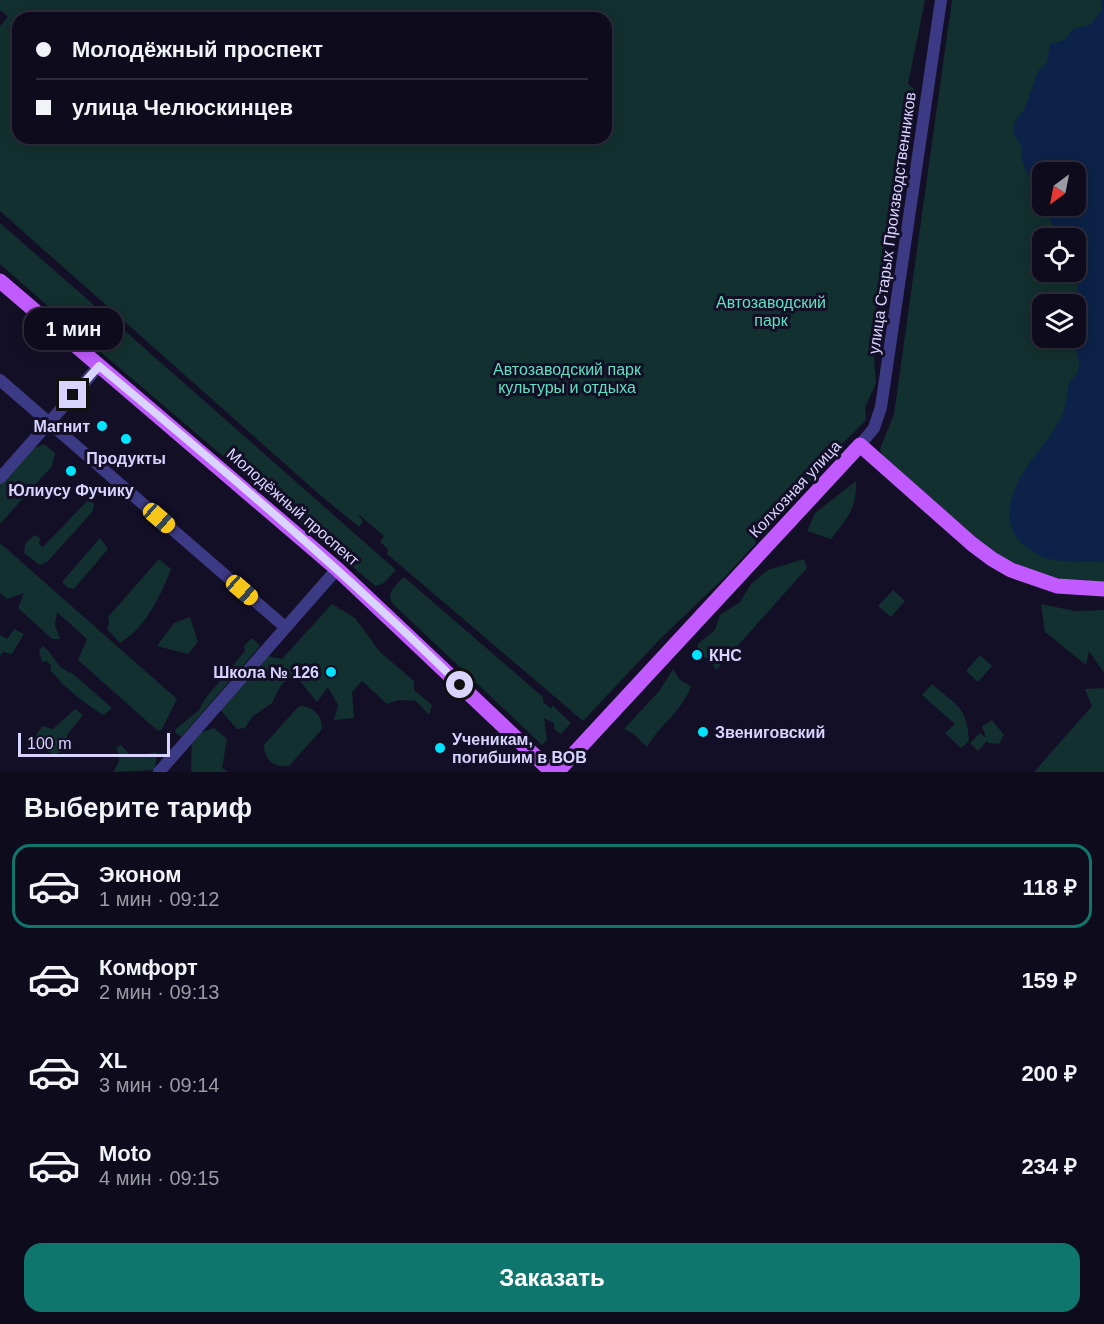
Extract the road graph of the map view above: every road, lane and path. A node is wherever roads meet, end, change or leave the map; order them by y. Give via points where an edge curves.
1 (941, 0) edge
2 (0, 281) edge
3 (99, 366) junction
4 (0, 380) edge
5 (49, 422) junction
6 (860, 444) junction
7 (0, 478) edge
8 (337, 569) junction
9 (1104, 589) edge
10 (285, 627) junction
11 (159, 772) edge
12 (552, 772) edge
13 (557, 772) edge

1 - 6 street, улица Старых Производственников via 881,408 874,428
2 - 3 main road, Молодёжный проспект
3 - 5 street
3 - 8 main road, Молодёжный проспект
4 - 5 street
5 - 7 street
5 - 10 street
6 - 9 main road, Колхозная улица via 992,559 1057,586
6 - 13 main road, Колхозная улица
8 - 10 street
8 - 12 main road, Молодёжный проспект
10 - 11 street

